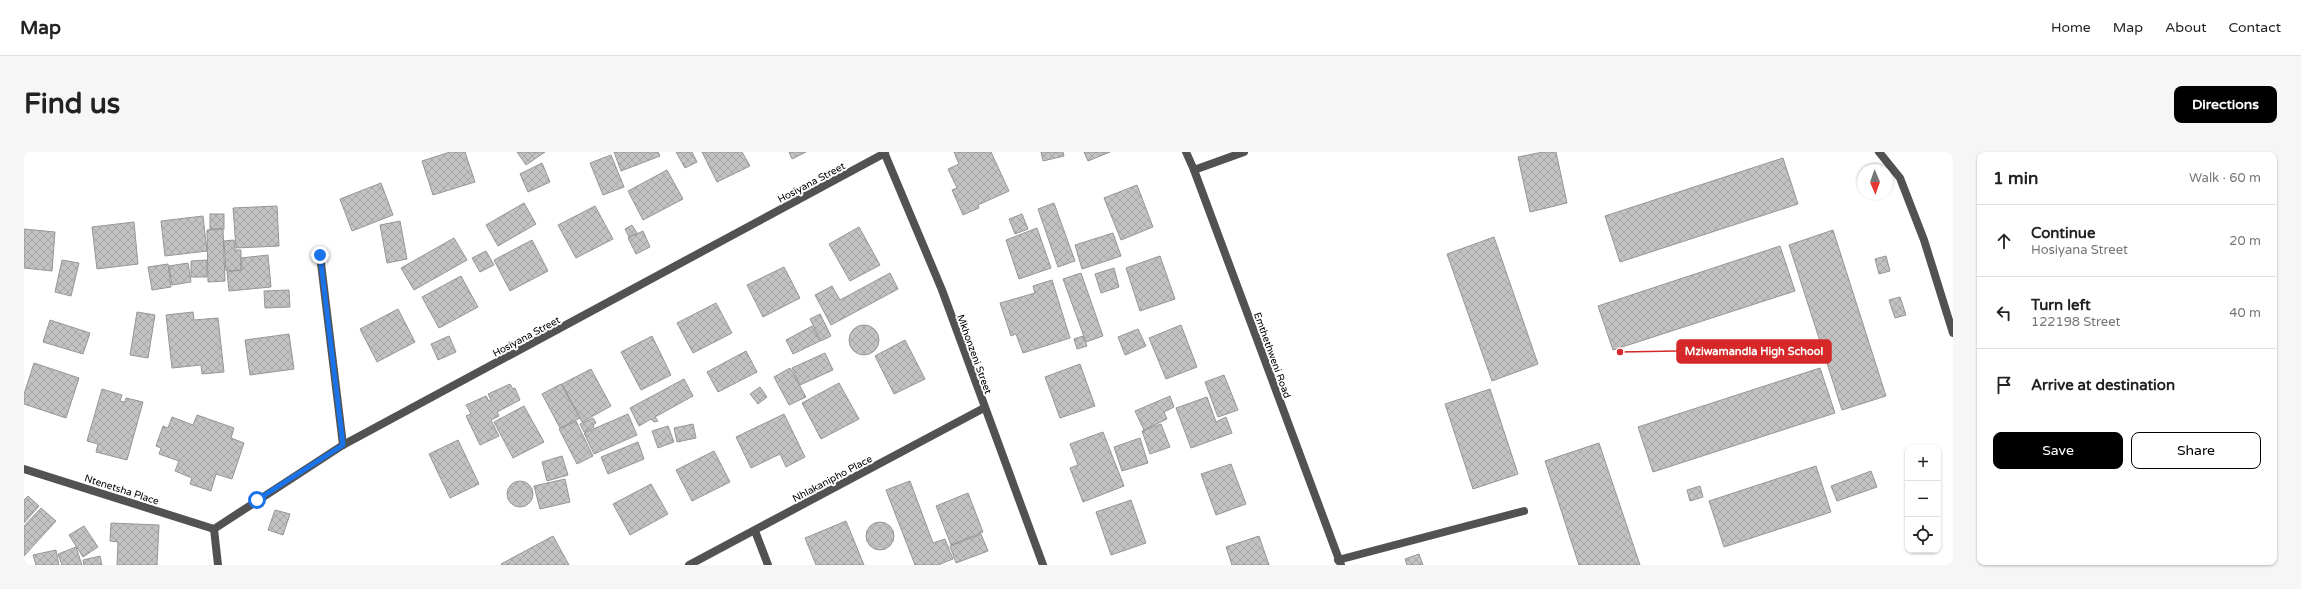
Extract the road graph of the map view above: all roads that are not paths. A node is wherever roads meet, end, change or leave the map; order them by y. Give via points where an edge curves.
1 (1186, 152) edge
2 (1244, 152) edge
3 (1879, 152) edge
4 (885, 153) edge
5 (1194, 170) junction
6 (320, 255) dead end
7 (1953, 333) edge
8 (984, 408) junction
9 (343, 445) junction
10 (24, 469) edge
11 (1524, 511) dead end
12 (214, 529) junction
13 (755, 531) junction
14 (1340, 562) edge
15 (218, 565) edge
16 (689, 565) edge
17 (768, 565) edge
18 (1043, 565) edge

1 - 5 street, Emthethweni Road
2 - 5 street
3 - 7 street via 1900,178 1924,240
4 - 8 street, Mkhonzeni Street via 932,264
4 - 9 street, Hosiyana Street
5 - 14 street, Emthethweni Road
6 - 9 street
8 - 13 street, Nhlakanipho Place
8 - 18 street, Mkhonzeni Street
9 - 12 street, Hosiyana Street
10 - 12 street, Ntenetsha Place
11 - 14 street
12 - 15 street
13 - 16 street, Nhlakanipho Place
13 - 17 street

